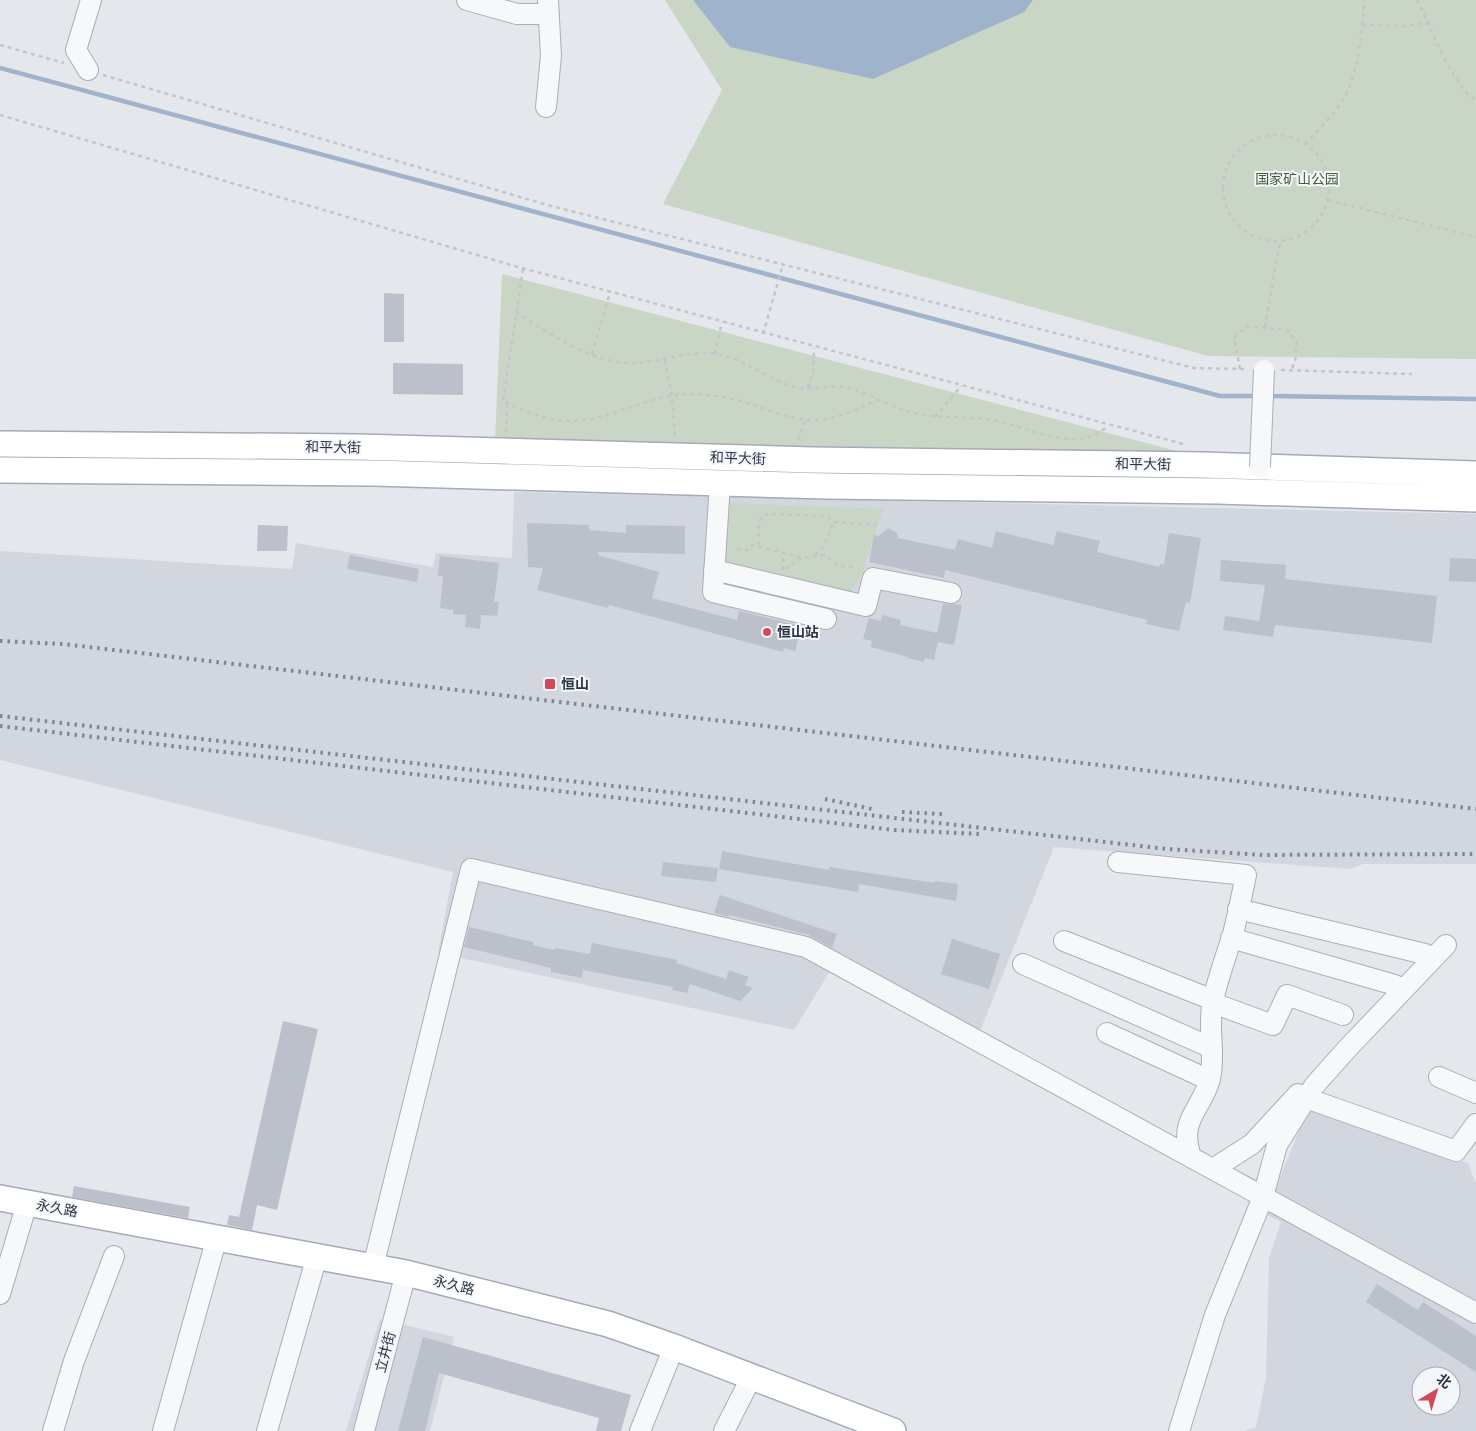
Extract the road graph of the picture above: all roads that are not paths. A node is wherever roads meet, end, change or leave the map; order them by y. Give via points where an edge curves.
1 (91, 0) edge
2 (467, 0) edge
3 (549, 7) edge
4 (88, 70) road end
5 (546, 107) dead end
6 (1264, 370) road end
7 (0, 444) edge
8 (1260, 467) junction
9 (0, 470) edge
10 (1476, 474) edge
11 (720, 483) junction
12 (1476, 500) edge
13 (714, 570) junction
14 (951, 593) dead end
15 (826, 619) dead end
16 (1118, 862) dead end
17 (1238, 909) junction
18 (1231, 938) junction
19 (1064, 941) dead end
20 (1425, 954) junction
21 (1023, 964) dead end
22 (1395, 985) junction
23 (1213, 1002) junction
24 (1343, 1014) dead end
25 (1107, 1033) dead end
26 (1212, 1048) junction
27 (1438, 1077) dead end
28 (1210, 1080) junction
29 (1476, 1093) edge
30 (1306, 1098) junction
31 (1476, 1124) edge
32 (1191, 1157) junction
33 (1213, 1169) junction
34 (1263, 1197) junction
35 (0, 1198) edge
36 (27, 1203) junction
37 (217, 1237) junction
38 (114, 1256) dead end
39 (317, 1256) junction
40 (373, 1267) junction
41 (406, 1273) junction
42 (0, 1294) edge
43 (1476, 1313) edge
44 (674, 1347) junction
45 (752, 1376) junction
46 (53, 1431) edge
47 (163, 1431) edge
48 (268, 1431) edge
49 (364, 1431) edge
50 (640, 1431) edge
51 (724, 1431) edge
52 (892, 1431) edge
53 (1179, 1431) edge

1 - 4 street via 76,50
2 - 3 street via 517,14
3 - 5 street via 551,56
6 - 8 street, bridge
7 - 8 main road, 和平大街 via 359,447
8 - 10 main road, 和平大街
9 - 11 main road, 和平大街 via 374,473
11 - 12 main road, 和平大街 via 1218,491
11 - 13 street
13 - 14 street via 866,606 873,578
13 - 15 street via 713,592
16 - 17 street via 1246,874
17 - 18 street
17 - 20 street
18 - 22 street
18 - 23 street
19 - 23 street
20 - 22 street
20 - 30 street via 1443,941
21 - 26 street
22 - 33 street via 1252,1144
23 - 24 street via 1273,1025 1287,995
23 - 26 street via 1209,1027
25 - 28 street
26 - 28 street
27 - 29 street
28 - 32 street via 1191,1115 1185,1140
30 - 31 street via 1456,1150
30 - 34 street via 1277,1145
32 - 33 street
32 - 40 street via 806,947 471,869
33 - 34 street
34 - 43 street
34 - 53 street via 1215,1315
35 - 36 main road, 永久路
36 - 37 main road, 永久路
36 - 42 street
37 - 39 main road, 永久路
37 - 47 street
38 - 46 street via 74,1360
39 - 40 main road, 永久路
39 - 48 street
40 - 41 main road, 永久路
41 - 44 main road, 永久路 via 608,1324
41 - 49 street, 立井街
44 - 45 main road, 永久路
44 - 50 street
45 - 51 street
45 - 52 main road, 永久路

